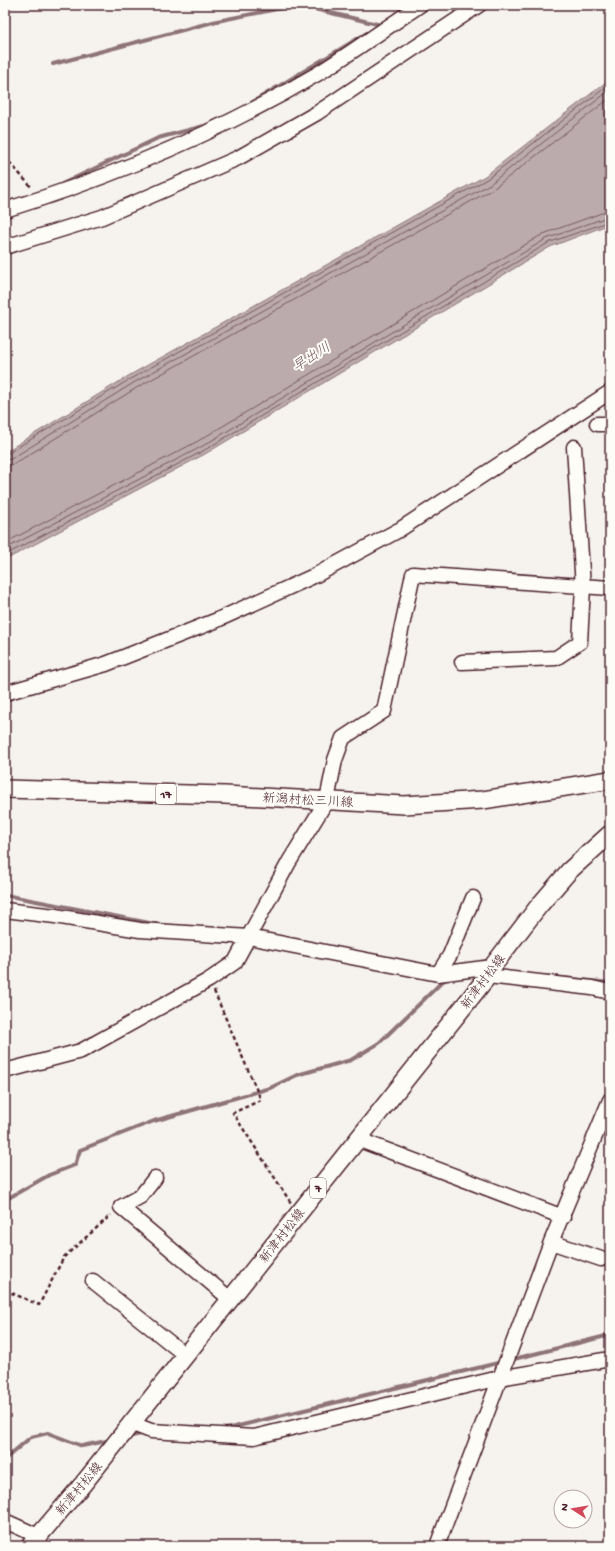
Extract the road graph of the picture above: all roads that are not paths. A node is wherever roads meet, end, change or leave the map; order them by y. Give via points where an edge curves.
1 (420, 5) edge
2 (478, 5) edge
3 (5, 210) edge
4 (5, 247) edge
5 (610, 392) edge
6 (574, 447) dead end
7 (582, 586) junction
8 (610, 588) edge
9 (462, 662) dead end
10 (5, 693) edge
11 (610, 780) edge
12 (5, 789) edge
13 (327, 800) junction
14 (610, 834) edge
15 (473, 898) dead end
16 (5, 910) edge
17 (249, 937) junction
18 (490, 971) junction
19 (438, 974) junction
20 (610, 992) edge
21 (5, 1071) edge
22 (610, 1100) edge
23 (357, 1139) junction
24 (155, 1178) dead end
25 (562, 1217) junction
26 (551, 1242) junction
27 (601, 1259) dead end
28 (94, 1281) dead end
29 (230, 1299) junction
30 (185, 1355) junction
31 (610, 1359) edge
32 (499, 1378) junction
33 (130, 1423) junction
34 (5, 1521) edge
35 (35, 1543) edge
36 (437, 1546) edge

1 - 3 street via 320,73 202,136 126,168
2 - 4 street via 317,113 238,158 102,217
5 - 10 street via 398,530 316,574 215,622 106,664
6 - 7 street
7 - 8 street
7 - 9 street via 580,642 556,658
7 - 13 street via 413,574 384,711 343,738 335,760
11 - 13 main road, 新潟村松三川線 / 17 via 483,800 404,805
12 - 13 main road, 新潟村松三川線 / 17
13 - 17 street via 289,862
14 - 18 main road, 新津村松線 / 7 via 568,871
15 - 19 street via 450,955
16 - 17 street via 140,930
17 - 19 street
17 - 21 street via 235,962 209,980 81,1051
18 - 19 street
18 - 20 street
18 - 23 main road, 新津村松線 / 7
22 - 25 street
23 - 25 street
23 - 29 main road, 新津村松線 / 7
24 - 29 street via 141,1196 121,1207
25 - 26 street
26 - 27 street
26 - 32 street
28 - 30 street
29 - 30 main road, 新津村松線 / 7
30 - 33 main road, 新津村松線 / 7
31 - 32 street
32 - 33 street via 254,1437 151,1431
32 - 36 street
33 - 35 main road, 新津村松線 / 7
34 - 35 street

